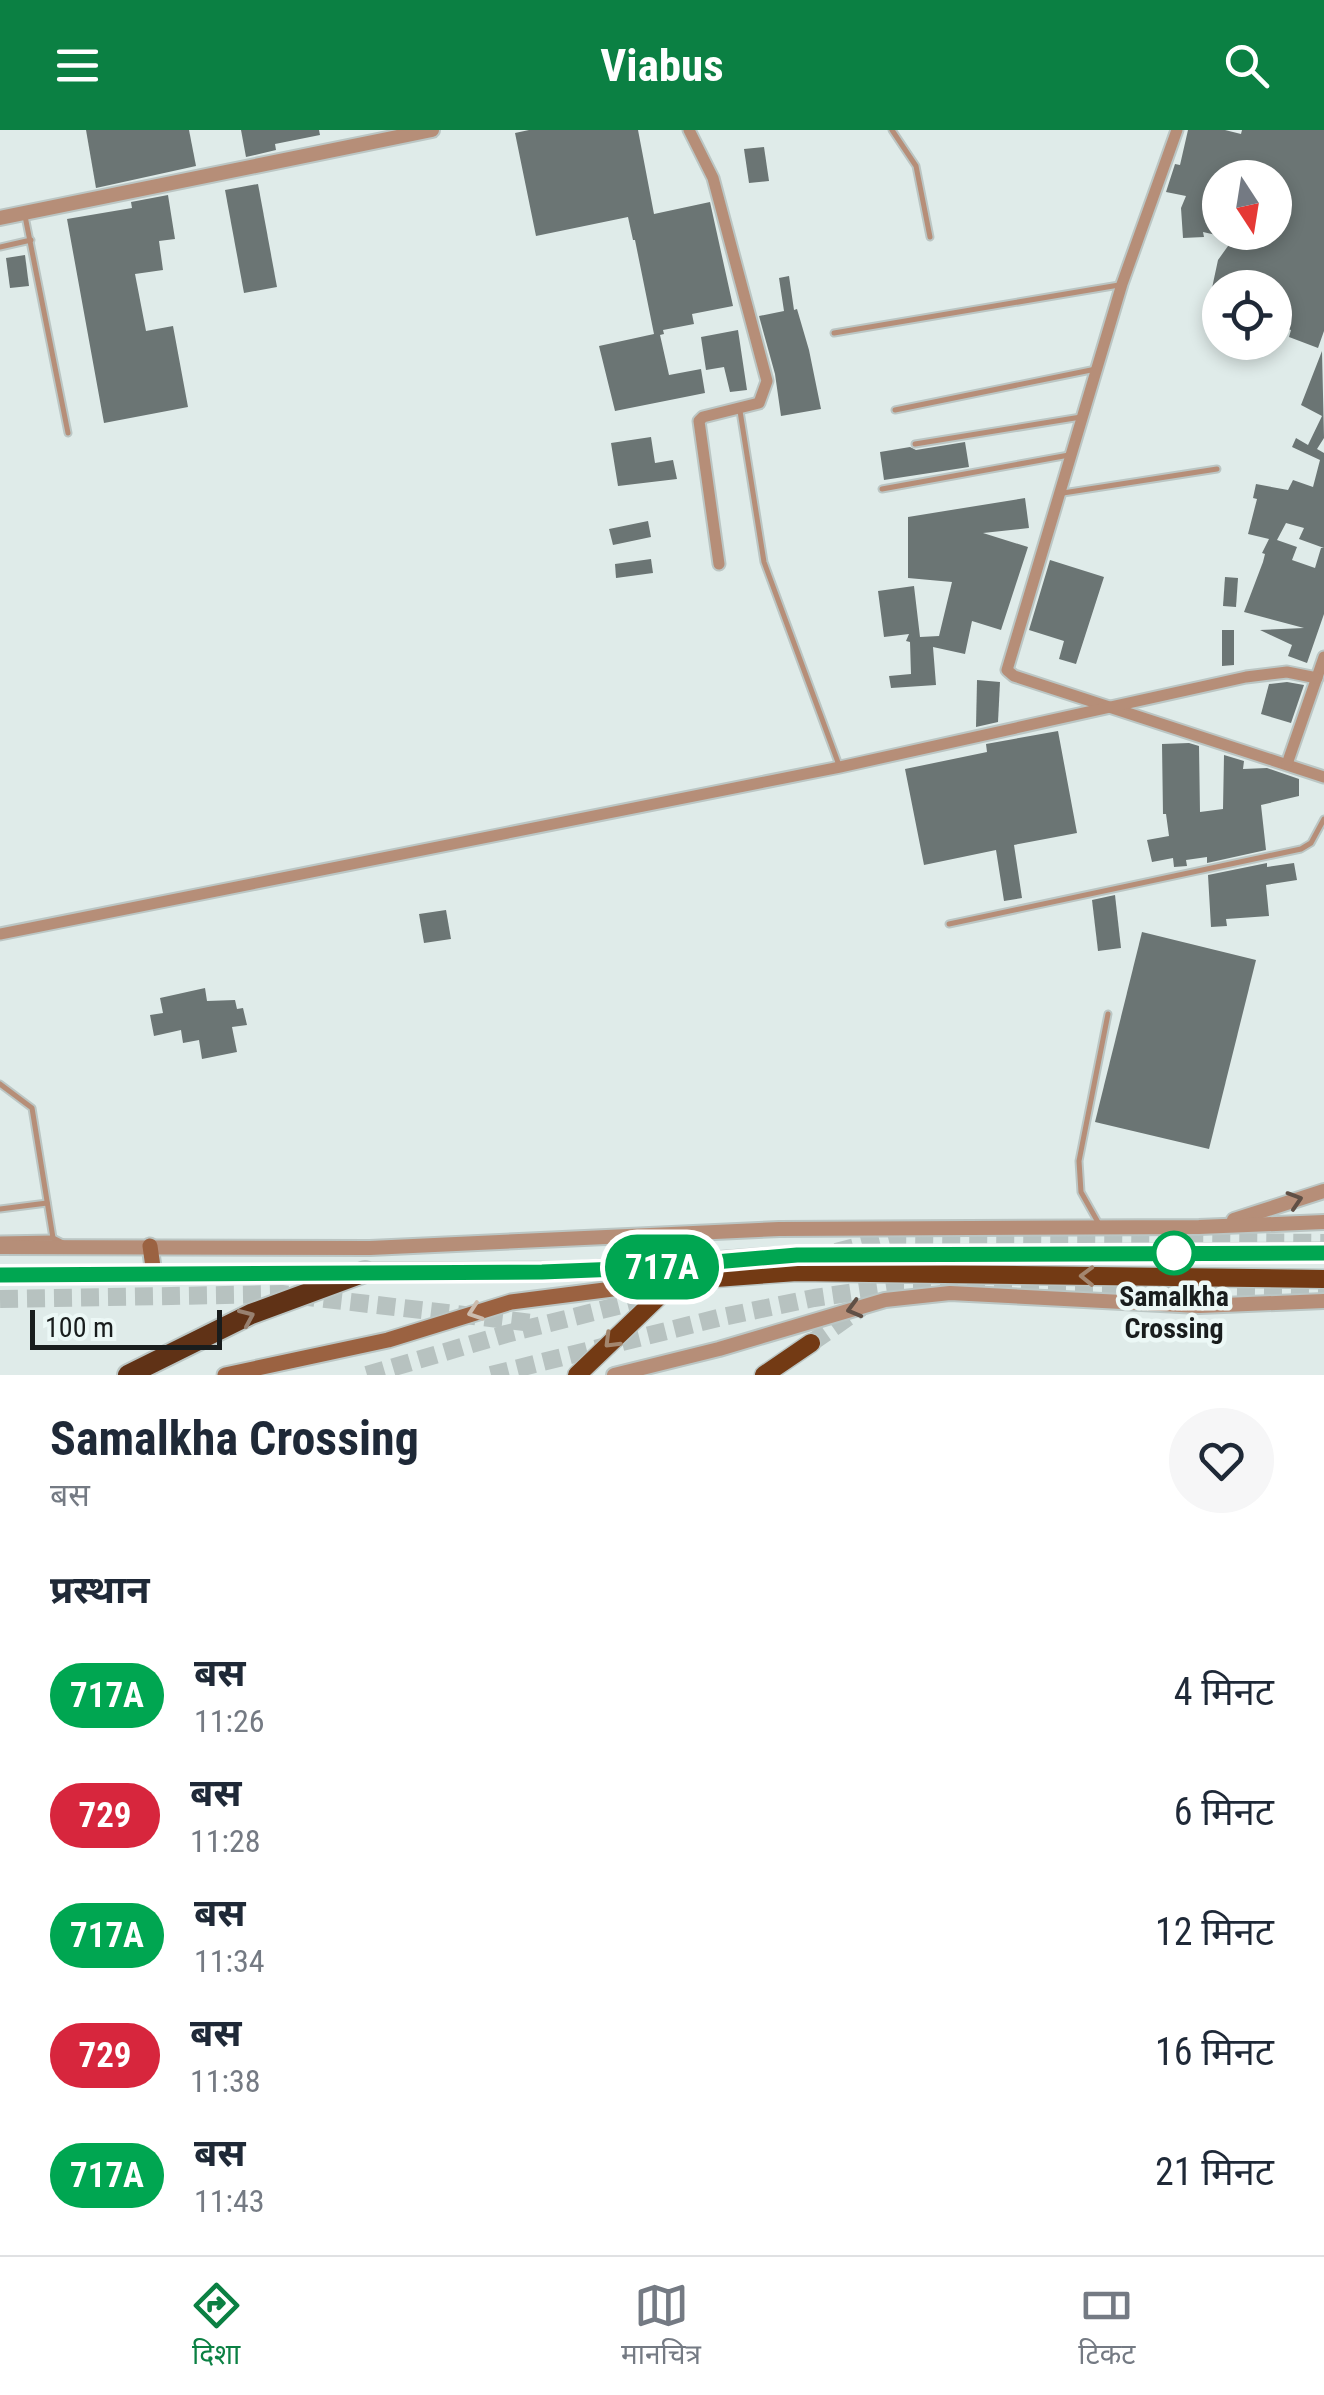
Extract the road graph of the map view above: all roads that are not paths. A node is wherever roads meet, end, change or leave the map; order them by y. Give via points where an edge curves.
1 (432, 130) edge
2 (689, 130) edge
3 (892, 130) edge
4 (1178, 130) edge
5 (400, 133) edge
6 (24, 213) junction
7 (0, 218) edge
8 (930, 237) dead end
9 (30, 240) junction
10 (0, 246) edge
11 (1122, 284) junction
12 (834, 332) dead end
13 (1099, 368) junction
14 (740, 408) junction
15 (895, 410) dead end
16 (1084, 416) junction
17 (68, 432) dead end
18 (914, 444) dead end
19 (1072, 454) junction
20 (1217, 469) dead end
21 (882, 489) dead end
22 (1060, 493) junction
23 (718, 564) dead end
24 (1324, 657) edge
25 (1317, 678) junction
26 (1114, 708) junction
27 (1288, 764) junction
28 (840, 766) junction
29 (1324, 777) edge
30 (1324, 819) edge
31 (950, 924) dead end
32 (0, 934) edge
33 (1108, 1014) dead end
34 (0, 1084) edge
35 (1324, 1191) edge
36 (47, 1203) junction
37 (0, 1208) edge
38 (1324, 1222) edge
39 (1100, 1227) junction
40 (1199, 1227) junction
41 (53, 1238) junction
42 (0, 1239) edge
43 (70, 1246) junction
44 (150, 1246) junction
45 (0, 1247) edge
46 (1324, 1252) edge
47 (365, 1272) junction
48 (154, 1274) junction
49 (0, 1275) edge
50 (1324, 1279) edge
51 (675, 1281) junction
52 (1324, 1301) edge
53 (811, 1343) tunnel mouth
54 (128, 1375) edge
55 (225, 1375) edge
56 (578, 1375) edge
57 (614, 1375) edge
58 (764, 1375) edge

1 - 5 street
2 - 14 street via 713,178 767,381 760,401
3 - 8 lane via 916,166
4 - 11 street
5 - 6 street
6 - 7 street
6 - 9 lane
9 - 10 lane
9 - 17 lane
11 - 12 lane
11 - 13 street
13 - 15 lane
13 - 16 street
14 - 23 street via 698,423
14 - 28 lane via 764,562
16 - 18 lane
16 - 19 street
19 - 21 lane
19 - 22 street
20 - 22 lane
22 - 26 street via 1008,670
24 - 25 street
25 - 26 street via 1287,672 1246,676
25 - 27 street
26 - 27 street
26 - 28 street
27 - 29 street
28 - 32 street
30 - 31 lane via 1301,849
33 - 39 lane via 1079,1168 1081,1192
34 - 36 lane via 32,1108
40 -> 35 street
36 - 37 lane
36 - 41 lane
38 - 40 street
39 - 40 street
39 - 44 street via 779,1229 370,1248
41 - 42 lane
41 - 43 lane
43 - 44 street
43 - 45 street
44 - 48 main road
46 - 47 highway via 797,1255 594,1270
47 - 48 main road
54 -> 47 highway via 251,1314
48 - 49 main road
50 -> 51 highway via 797,1272
51 -> 55 main road via 511,1302 388,1340
51 -> 56 highway
52 -> 57 street via 1198,1306 950,1292 885,1300
53 - 58 highway

